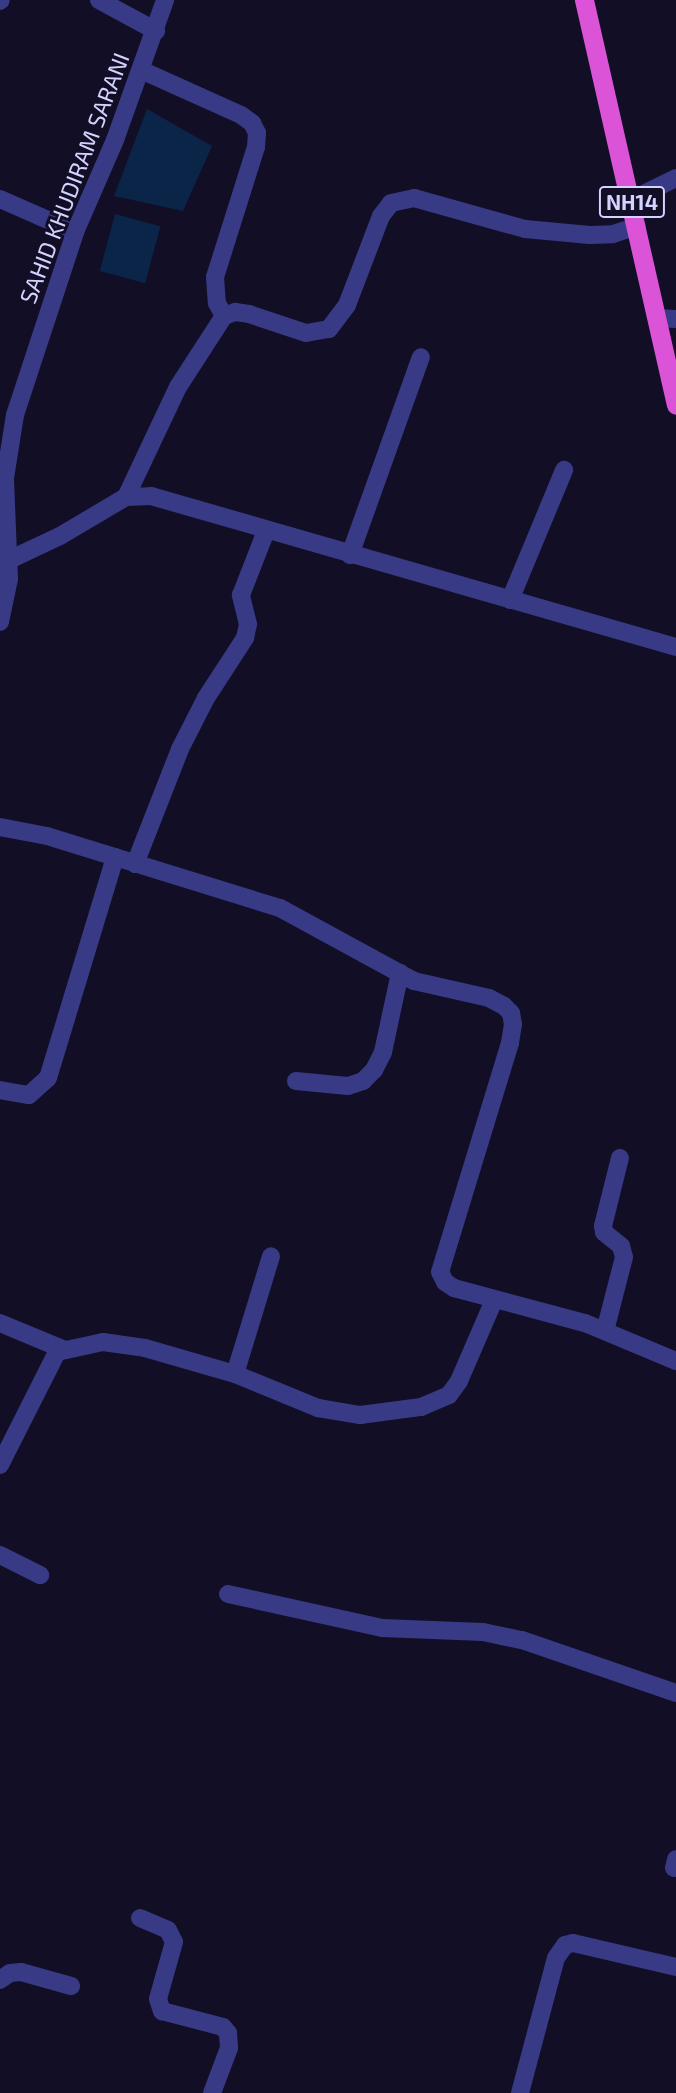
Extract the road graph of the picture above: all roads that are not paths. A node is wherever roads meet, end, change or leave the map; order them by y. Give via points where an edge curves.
1 (99, 0) edge
2 (165, 0) edge
3 (584, 0) edge
4 (156, 31) junction
5 (141, 71) junction
6 (676, 178) edge
7 (0, 200) edge
8 (631, 200) junction
9 (637, 226) junction
10 (75, 232) junction
11 (224, 316) junction
12 (666, 318) edge
13 (421, 357) dead end
14 (676, 405) edge
15 (564, 470) dead end
16 (127, 497) junction
17 (265, 531) junction
18 (350, 555) junction
19 (9, 560) junction
20 (510, 600) junction
21 (0, 622) edge
22 (676, 647) edge
23 (0, 827) edge
24 (115, 857) junction
25 (135, 864) junction
26 (400, 973) junction
27 (296, 1080) dead end
28 (0, 1090) edge
29 (620, 1158) dead end
30 (271, 1255) dead end
31 (494, 1300) junction
32 (0, 1323) edge
33 (605, 1331) junction
34 (65, 1350) junction
35 (676, 1362) edge
36 (235, 1374) junction
37 (0, 1465) edge
38 (0, 1555) edge
39 (40, 1574) dead end
40 (228, 1594) dead end
41 (676, 1693) edge
42 (140, 1919) dead end
43 (676, 1967) edge
44 (0, 1980) edge
45 (71, 1986) dead end
46 (212, 2093) edge
47 (520, 2093) edge

1 - 4 street
2 - 4 street, SAHID KHUDIRAM SARANI
3 - 8 highway, NH14
4 - 5 street, SAHID KHUDIRAM SARANI
5 - 10 street, SAHID KHUDIRAM SARANI
5 - 11 street via 241,115 257,133 215,276 217,303
6 - 8 street
7 - 10 street
8 - 9 highway, NH14
9 - 11 street via 612,234 525,229 414,198 401,200 391,203 381,216 347,304 329,329 306,333 249,314
9 - 12 highway, NH14
10 - 19 street, SAHID KHUDIRAM SARANI via 15,415 5,478
11 - 16 street via 178,387
12 - 14 highway, NH14
13 - 18 street
15 - 20 street
16 - 17 street via 151,496
16 - 19 street
17 - 18 street
17 - 25 street via 242,596 248,625 245,638 180,749
18 - 20 street
19 - 21 street, SAHID KHUDIRAM SARANI
20 - 22 street
23 - 24 street
24 - 25 street
24 - 28 street via 48,1078 29,1095
25 - 26 street via 280,908
26 - 27 street via 383,1052 363,1082 348,1086
26 - 31 street via 427,986 489,998 511,1013 510,1043 440,1272 454,1288
29 - 33 street via 603,1226 624,1257
30 - 36 street
31 - 33 street
31 - 36 street via 460,1381 440,1401 421,1407 338,1414
32 - 34 street
33 - 35 street
34 - 36 street via 115,1343
34 - 37 street via 57,1352
38 - 39 street
40 - 41 street via 383,1628 483,1632 522,1640
42 - 46 street via 173,1936 158,1999 162,2011 223,2027 228,2033 229,2048
43 - 47 street via 573,1943 565,1945 556,1958
44 - 45 street via 21,1972

